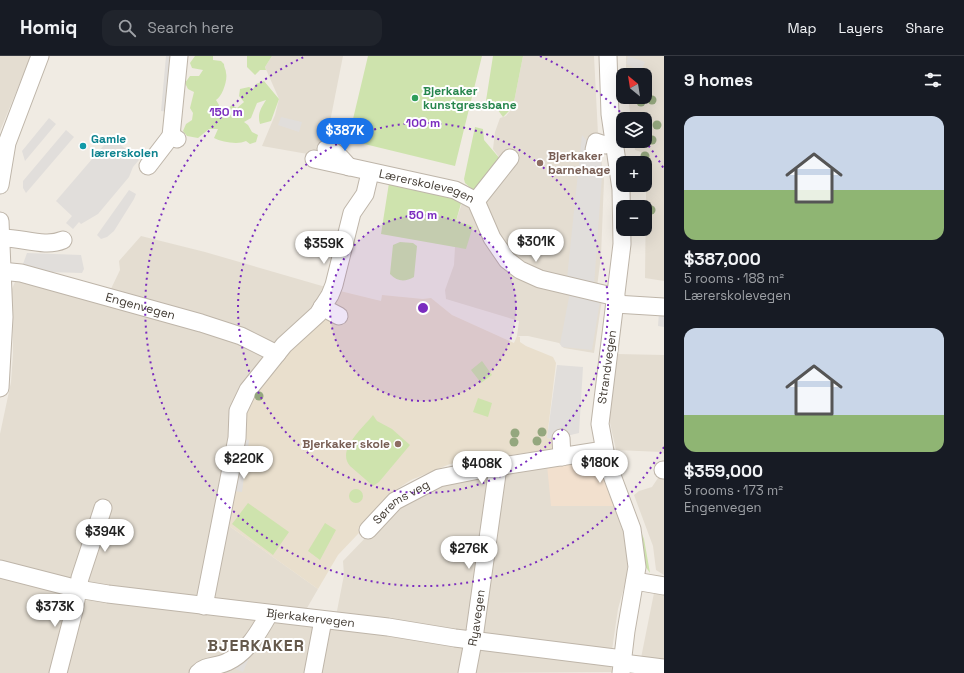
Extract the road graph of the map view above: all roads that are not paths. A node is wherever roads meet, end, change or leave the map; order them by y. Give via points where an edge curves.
1 (40, 56) edge
2 (179, 56) edge
3 (608, 56) edge
4 (614, 141) junction
5 (594, 150) dead end
6 (320, 154) dead end
7 (510, 158) dead end
8 (148, 166) dead end
9 (370, 172) junction
10 (1, 174) edge
11 (476, 200) junction
12 (0, 221) edge
13 (1, 238) edge
14 (63, 240) dead end
15 (1, 271) junction
16 (615, 301) junction
17 (322, 307) junction
18 (664, 308) edge
19 (339, 316) dead end
20 (277, 354) junction
21 (0, 388) edge
22 (561, 438) dead end
23 (604, 450) junction
24 (562, 457) junction
25 (498, 467) junction
26 (103, 508) dead end
27 (368, 530) dead end
28 (0, 568) edge
29 (635, 581) junction
30 (664, 586) edge
31 (78, 589) junction
32 (204, 606) junction
33 (269, 614) junction
34 (323, 620) junction
35 (473, 640) junction
36 (622, 665) edge
37 (653, 669) edge
38 (58, 673) edge
39 (198, 673) edge
40 (313, 673) edge
41 (467, 673) edge

1 - 10 street via 13,124
2 - 8 street via 174,137
3 - 4 street, Strandvegen via 609,99
4 - 5 street via 605,145 596,142
4 - 16 street, Strandvegen via 621,189 622,230
6 - 9 street, Lærerskolevegen via 349,168
7 - 11 street
9 - 11 street, Lærerskolevegen via 455,190
9 - 17 street via 364,194 352,213 334,285
11 - 16 street, Lærerskolevegen via 492,238 507,260 520,270 540,279
12 - 13 street
13 - 14 street via 50,243
13 - 15 street
15 - 20 street, Engenvegen via 37,273 206,324 247,339
15 - 21 street via 4,336
16 - 18 street, Lærerskolevegen
16 - 23 street, Strandvegen via 600,411
17 - 19 street
17 - 20 street via 310,323
20 - 32 street via 248,390 239,407 236,419 237,438
22 - 24 street
23 - 24 street, Sørems veg
23 - 29 street, Strandvegen via 632,529 636,561
24 - 25 street, Sørems veg
25 - 27 street, Sørems veg via 450,475 413,490 391,504
25 - 35 street, Ryavegen
26 - 31 street
28 - 31 street, Bjerkakervegen
29 - 30 street
29 - 36 street, Strandvegen
31 - 32 street, Bjerkakervegen
31 - 38 street
32 - 33 street, Bjerkakervegen
33 - 34 street, Bjerkakervegen
33 - 39 street via 259,634 244,649 228,662
34 - 35 street, Bjerkakervegen
34 - 40 street
35 - 36 street, Bjerkakervegen
35 - 41 street, Ryavegen
36 - 37 street, Bjerkakervegen

